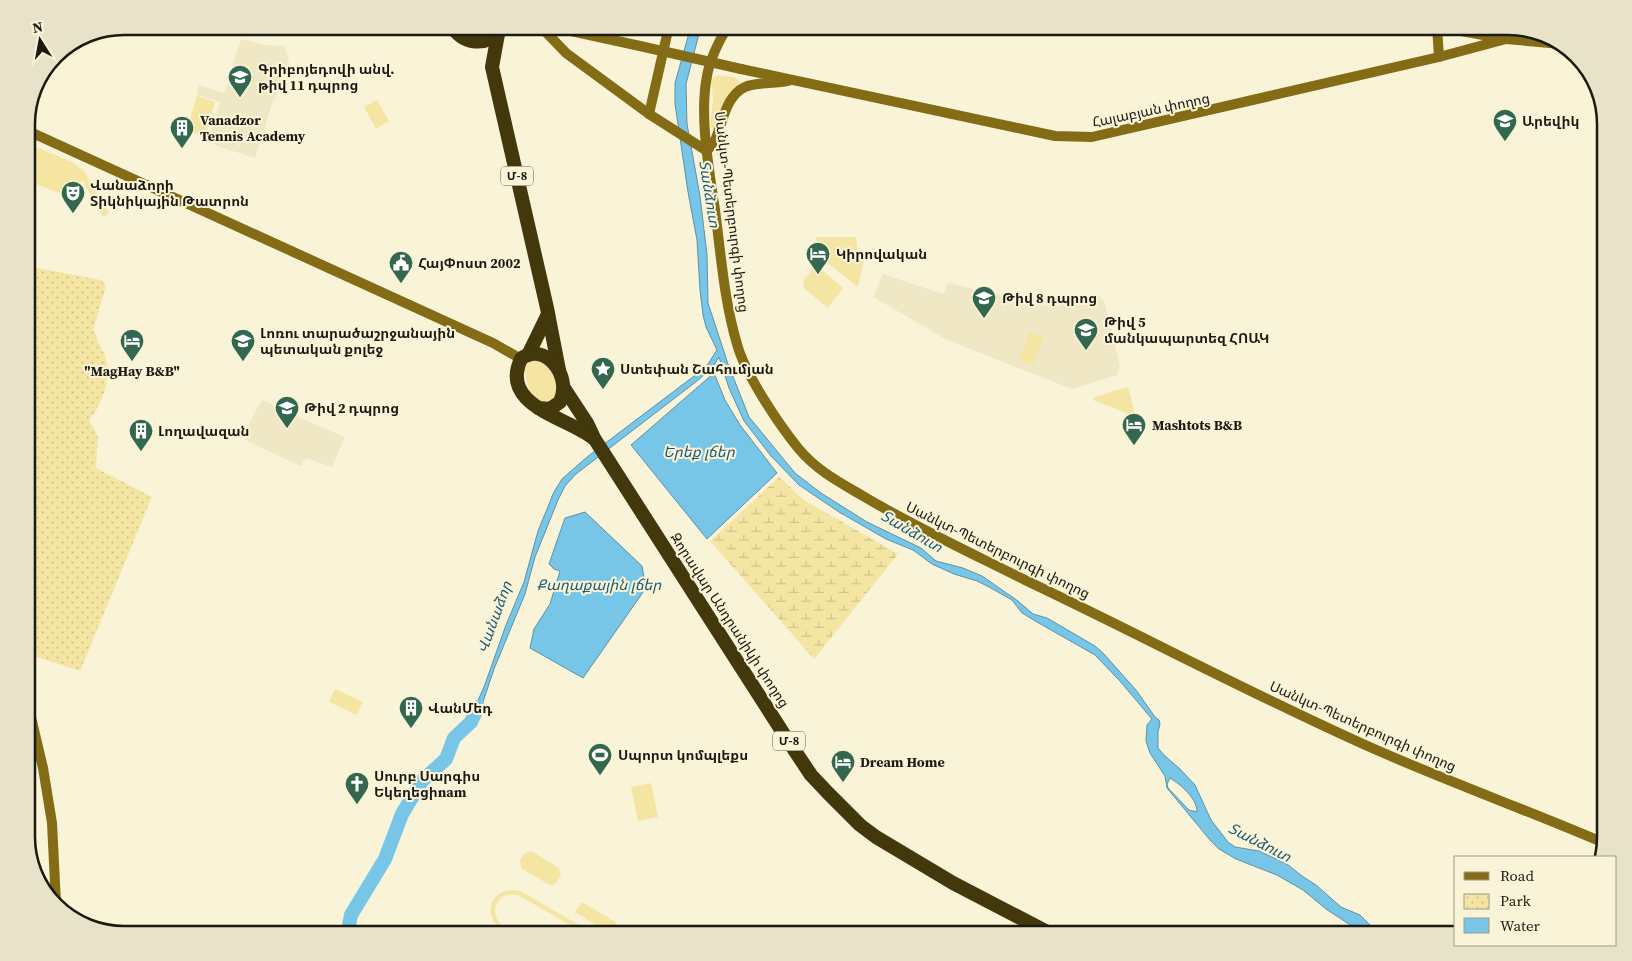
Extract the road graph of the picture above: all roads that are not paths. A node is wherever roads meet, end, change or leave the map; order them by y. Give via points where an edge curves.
1 (458, 35) edge
2 (495, 35) edge
3 (502, 35) edge
4 (549, 35) edge
5 (589, 35) edge
6 (667, 35) edge
7 (723, 35) edge
8 (1438, 35) edge
9 (1479, 35) edge
10 (1506, 40) junction
11 (474, 42) junction
12 (1543, 43) edge
13 (1440, 57) junction
14 (492, 67) junction
15 (793, 80) junction
16 (649, 114) junction
17 (35, 134) edge
18 (707, 151) junction
19 (548, 314) junction
20 (525, 357) junction
21 (559, 370) junction
22 (564, 388) junction
23 (538, 408) junction
24 (594, 438) junction
25 (35, 732) edge
26 (1597, 839) edge
27 (55, 894) edge
28 (1036, 926) edge

1 - 11 highway
2 - 11 highway
3 - 14 highway, Մ-8
4 - 16 street via 566,52
5 - 15 street, Հալաբյան փողոց, bridge
6 - 16 street
7 - 18 street, Սանկտ-Պետերբուրգի փողոց via 707,73 704,102
8 - 13 street
9 - 10 street
10 - 12 street
10 - 13 street, Հալաբյան փողոց
11 - 14 highway, Մ-8
13 - 15 street, Հալաբյան փողոց via 1086,138 1055,136
14 - 19 highway, Մ-8
15 - 18 street via 750,86 739,91 722,117 716,140
16 - 18 street
17 - 20 street
18 - 26 street, Սանկտ-Պետերբուրգի փողոց via 726,296 737,345 760,392 799,449 819,470 887,511 966,551 1367,746
19 - 20 highway
19 - 21 highway, Մ-8
20 - 21 highway via 543,357
20 - 23 highway via 517,371 519,388
21 - 22 highway
22 - 23 highway via 563,397 556,406
22 - 24 highway, Մ-8
23 - 24 highway, Մ-8
24 - 28 highway, Զորավար Անդրանիկի փողոց / Մ-8 via 811,775 876,837 953,883
25 - 27 street via 49,805

